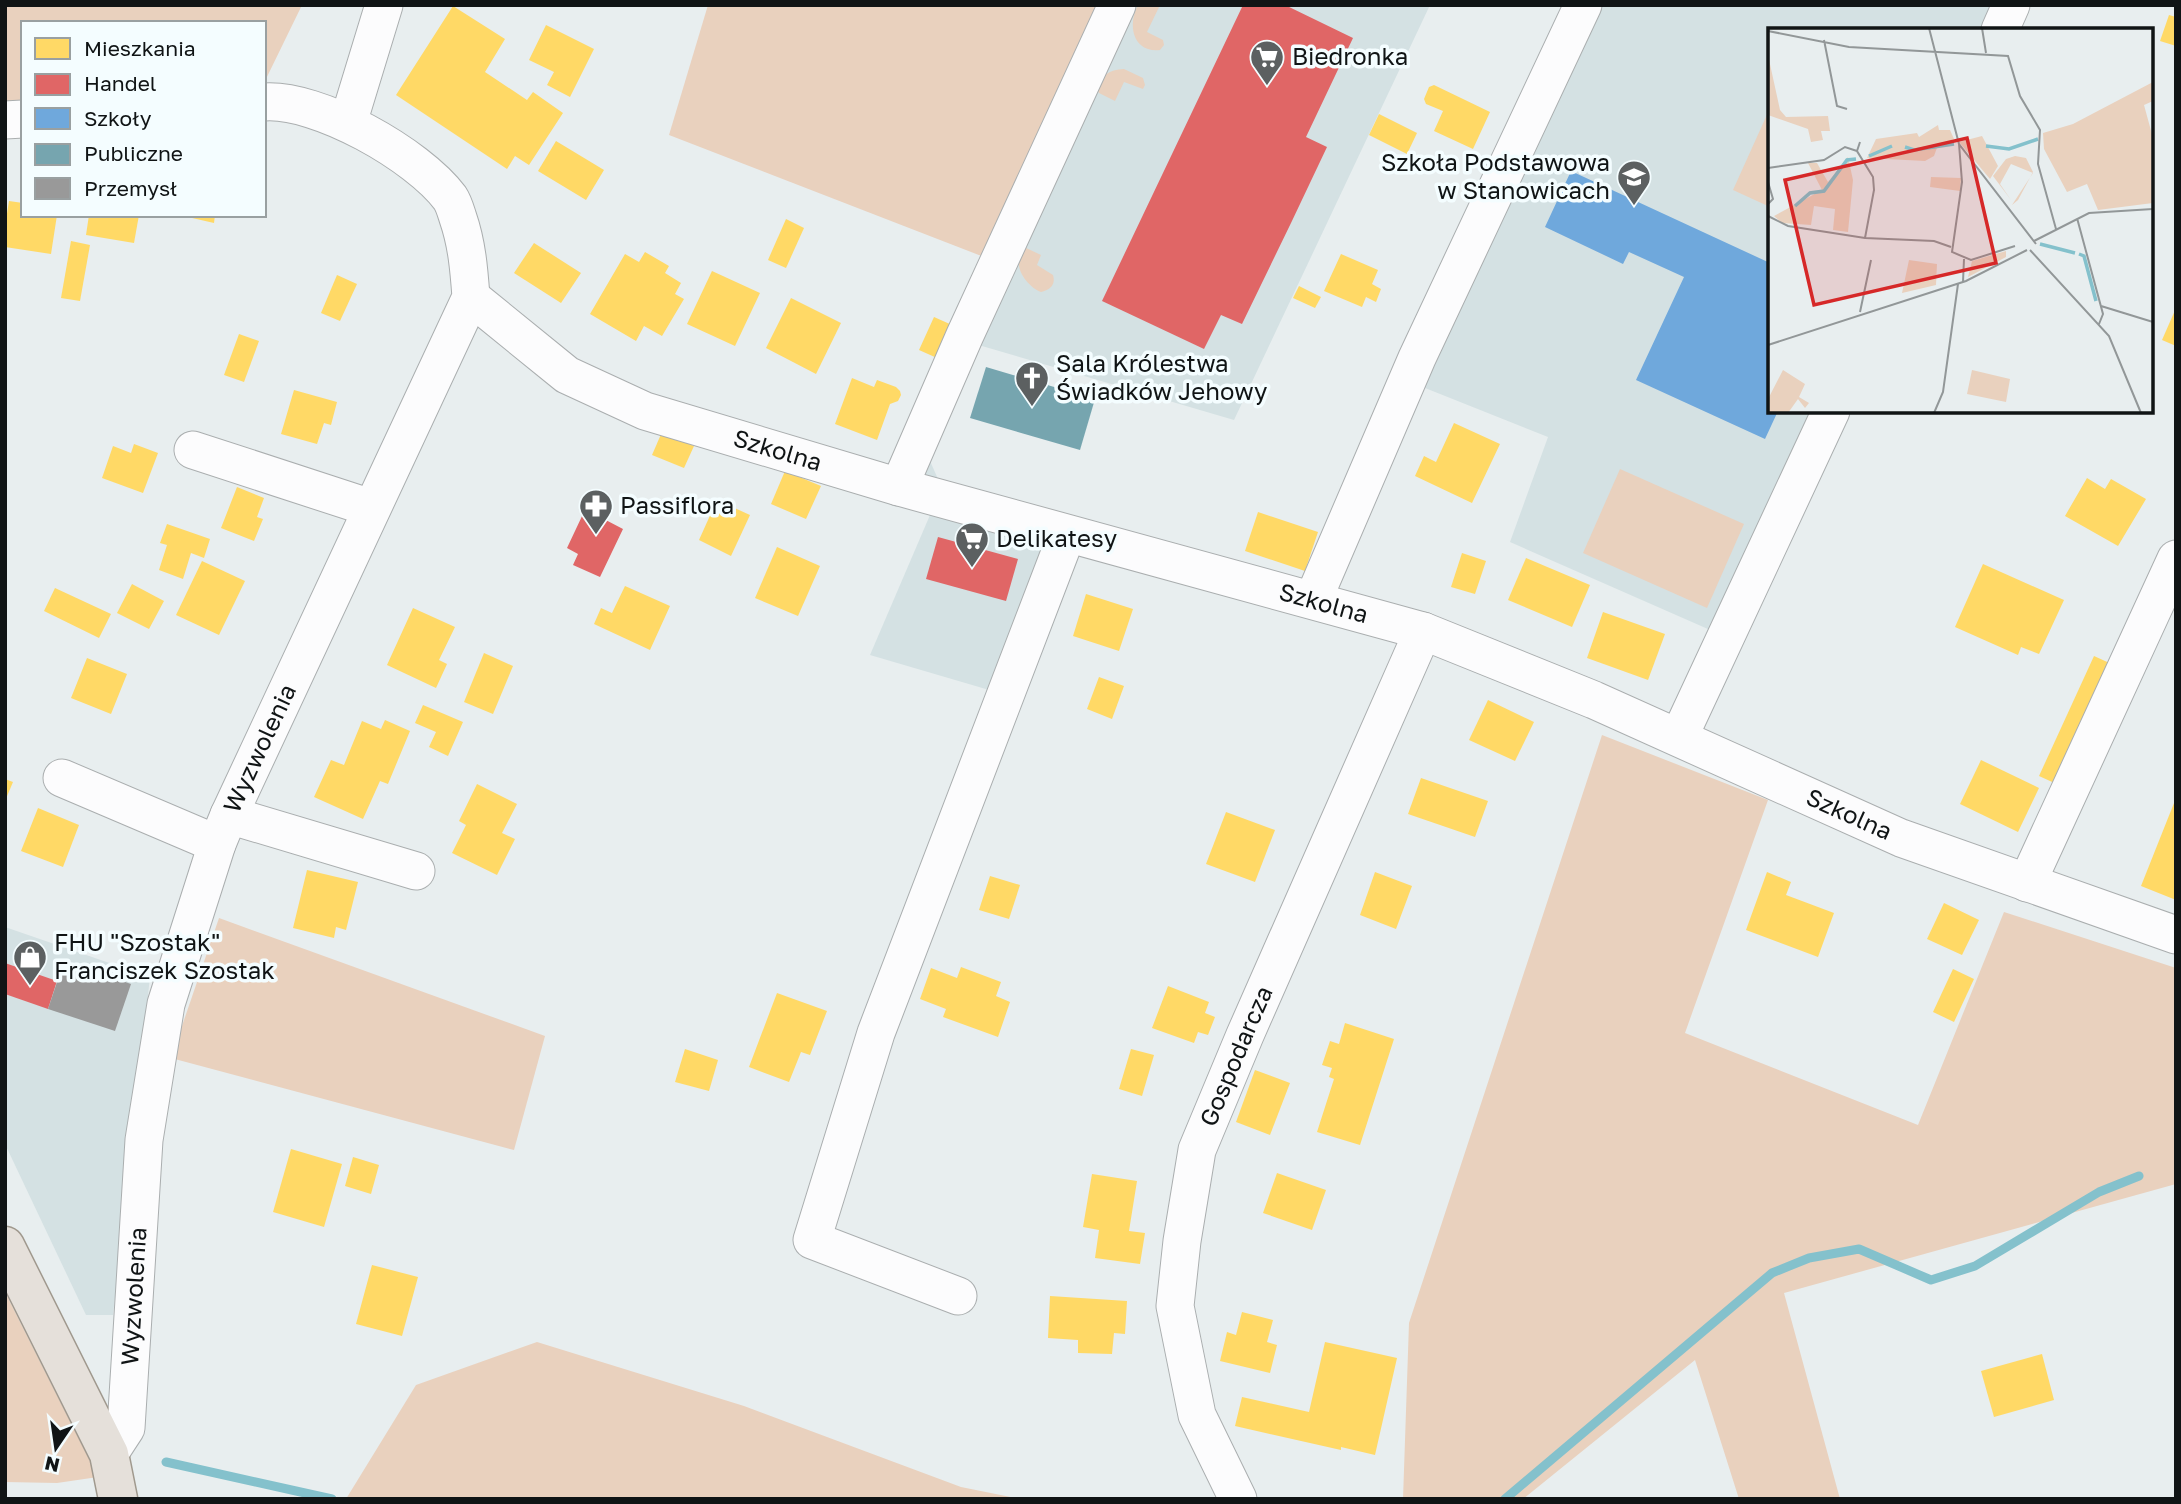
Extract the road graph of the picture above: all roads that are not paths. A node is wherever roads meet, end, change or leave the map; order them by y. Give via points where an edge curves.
1 (384, 5) edge
2 (1118, 5) edge
3 (1583, 5) edge
4 (2011, 5) edge
5 (2001, 28) edge
6 (266, 102) edge
7 (348, 123) junction
8 (471, 297) junction
9 (1830, 413) edge
10 (193, 450) dead end
11 (899, 487) junction
12 (371, 509) junction
13 (1067, 534) junction
14 (2176, 559) edge
15 (1312, 600) junction
16 (1423, 631) junction
17 (1679, 737) junction
18 (62, 778) dead end
19 (223, 830) junction
20 (416, 871) dead end
21 (2027, 883) junction
22 (2176, 935) edge
23 (5, 1246) edge
24 (958, 1296) dead end
25 (109, 1454) junction
26 (118, 1499) edge
27 (1238, 1499) edge

1 - 7 street
2 - 11 street
3 - 15 street via 1417,358
4 - 5 street
6 - 7 street via 311,107
7 - 8 street via 421,169 451,199 466,240
8 - 11 street, Szkolna via 567,375 645,411
8 - 12 street, Wyzwolenia
9 - 17 street
10 - 12 street
11 - 13 street, Szkolna
12 - 19 street, Wyzwolenia
13 - 15 street, Szkolna
13 - 24 street via 876,1033 812,1240
14 - 21 street
15 - 16 street, Szkolna
16 - 17 street, Szkolna
16 - 27 street, Gospodarcza via 1196,1150 1175,1306 1197,1415
17 - 21 street, Szkolna via 1901,838
18 - 19 street
19 - 20 street
19 - 25 street, Wyzwolenia via 166,1004 144,1140 126,1428
21 - 22 street, Szkolna
23 - 25 main road
25 - 26 main road

